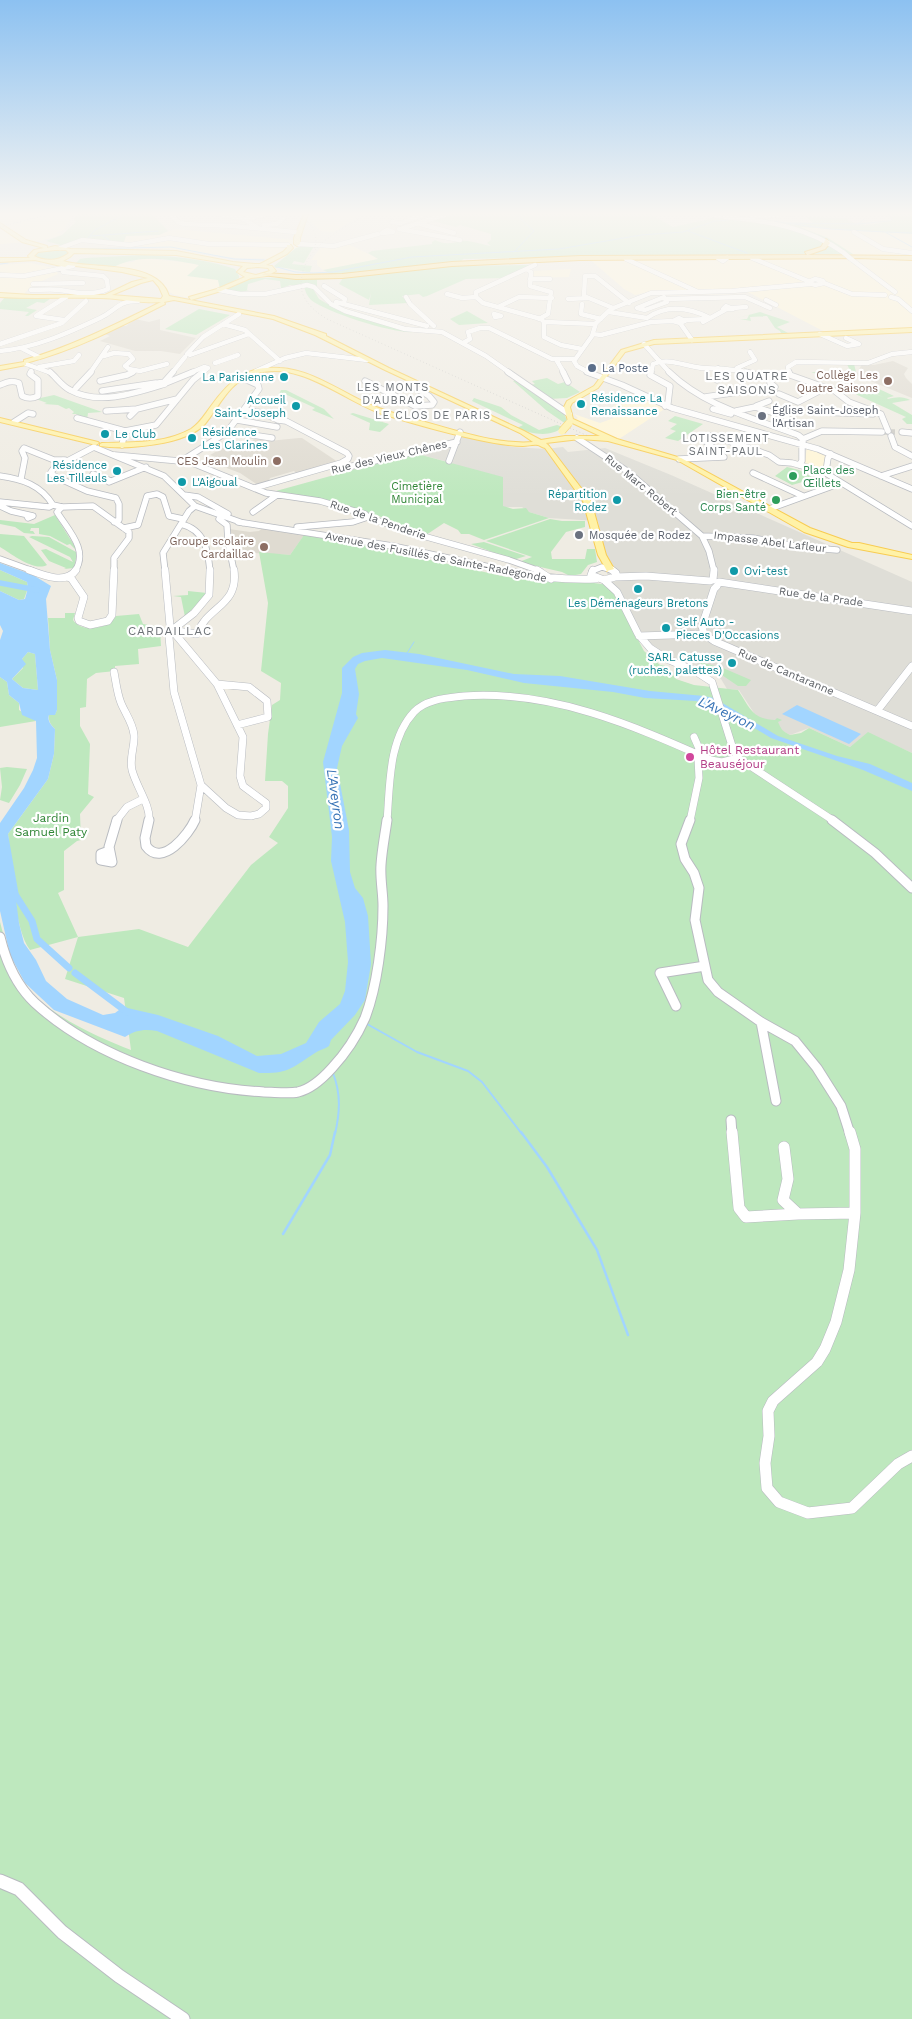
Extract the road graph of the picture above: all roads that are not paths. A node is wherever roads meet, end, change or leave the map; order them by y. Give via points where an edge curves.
1 (48, 308) edge
2 (78, 308) edge
3 (111, 308) edge
4 (145, 308) edge
5 (217, 308) edge
6 (223, 308) edge
7 (343, 308) edge
8 (364, 308) edge
9 (414, 308) edge
10 (502, 308) edge
11 (549, 308) edge
12 (582, 308) edge
13 (613, 308) edge
14 (648, 308) edge
15 (732, 308) edge
16 (672, 309) junction
17 (509, 310) junction
18 (639, 311) dead end
19 (608, 312) junction
20 (242, 313) junction
21 (500, 314) dead end
22 (601, 318) junction
23 (539, 319) junction
24 (64, 320) junction
25 (649, 320) junction
26 (679, 320) junction
27 (707, 320) junction
28 (546, 322) dead end
29 (621, 322) dead end
30 (223, 324) junction
31 (595, 324) junction
32 (430, 326) junction
33 (627, 328) junction
34 (912, 329) edge
35 (436, 330) junction
36 (249, 334) junction
37 (318, 334) junction
38 (593, 334) junction
39 (820, 334) junction
40 (848, 335) junction
41 (692, 340) junction
42 (464, 343) junction
43 (0, 344) edge
44 (644, 344) junction
45 (847, 346) junction
46 (108, 347) dead end
47 (23, 348) junction
48 (582, 349) junction
49 (853, 350) dead end
50 (0, 351) edge
51 (750, 352) dead end
52 (912, 352) edge
53 (79, 355) dead end
54 (187, 355) junction
55 (238, 355) dead end
56 (104, 356) junction
57 (817, 356) dead end
58 (364, 359) junction
59 (574, 359) junction
60 (161, 360) dead end
61 (280, 361) junction
62 (558, 361) junction
63 (660, 361) junction
64 (824, 363) junction
65 (32, 364) junction
66 (167, 364) junction
67 (177, 365) junction
68 (0, 368) edge
69 (206, 368) junction
70 (718, 368) junction
71 (737, 368) junction
72 (134, 371) junction
73 (256, 371) junction
74 (769, 375) junction
75 (790, 375) junction
76 (405, 377) junction
77 (240, 378) junction
78 (603, 378) junction
79 (717, 380) dead end
80 (100, 381) dead end
81 (365, 381) dead end
82 (163, 382) junction
83 (568, 382) dead end
84 (412, 383) junction
85 (0, 385) edge
86 (775, 387) dead end
87 (826, 388) junction
88 (73, 390) junction
89 (752, 390) dead end
90 (102, 391) dead end
91 (779, 394) dead end
92 (705, 397) junction
93 (177, 399) junction
94 (769, 401) dead end
95 (665, 406) junction
96 (756, 406) junction
97 (137, 409) junction
98 (713, 409) dead end
99 (244, 410) junction
100 (736, 411) junction
101 (106, 412) dead end
102 (814, 412) dead end
103 (33, 414) dead end
104 (881, 414) junction
105 (130, 416) dead end
106 (787, 417) dead end
107 (77, 418) dead end
108 (0, 420) edge
109 (237, 420) junction
110 (278, 420) junction
111 (13, 423) junction
112 (768, 423) junction
113 (277, 427) junction
114 (125, 431) junction
115 (227, 431) junction
116 (455, 431) junction
117 (882, 432) tunnel mouth
118 (902, 432) tunnel mouth
119 (910, 432) edge
120 (595, 434) junction
121 (546, 435) junction
122 (568, 438) junction
123 (578, 438) junction
124 (457, 442) junction
125 (802, 442) junction
126 (122, 444) junction
127 (97, 446) junction
128 (831, 454) junction
129 (115, 455) junction
130 (912, 456) edge
131 (71, 459) junction
132 (679, 459) junction
133 (183, 460) junction
134 (449, 461) dead end
135 (799, 465) junction
136 (912, 466) edge
137 (146, 468) junction
138 (903, 469) junction
139 (311, 471) junction
140 (824, 472) junction
141 (872, 472) joint
142 (753, 473) dead end
143 (912, 473) edge
144 (93, 474) dead end
145 (0, 476) edge
146 (881, 476) junction
147 (21, 479) junction
148 (270, 483) junction
149 (841, 483) junction
150 (912, 489) edge
151 (261, 490) junction
152 (184, 495) junction
153 (278, 495) junction
154 (803, 496) junction
155 (0, 502) edge
156 (0, 506) edge
157 (195, 506) junction
158 (55, 507) junction
159 (770, 510) junction
160 (253, 512) dead end
161 (228, 514) dead end
162 (217, 515) junction
163 (27, 516) dead end
164 (368, 517) junction
165 (182, 521) junction
166 (114, 522) junction
167 (238, 522) joint
168 (912, 526) edge
169 (124, 528) junction
170 (276, 528) joint
171 (291, 530) junction
172 (702, 536) junction
173 (837, 550) dead end
174 (602, 555) junction
175 (912, 557) edge
176 (0, 559) edge
177 (598, 568) junction
178 (590, 573) junction
179 (613, 576) junction
180 (67, 577) junction
181 (551, 579) junction
182 (563, 579) junction
183 (596, 579) junction
184 (714, 584) junction
185 (912, 612) edge
186 (174, 631) junction
187 (704, 634) junction
188 (688, 635) joint
189 (639, 636) junction
190 (912, 666) edge
191 (114, 672) dead end
192 (217, 684) junction
193 (717, 692) joint
194 (877, 711) junction
195 (236, 725) junction
196 (912, 726) edge
197 (653, 735) joint
198 (694, 737) dead end
199 (700, 756) junction
200 (738, 758) junction
201 (201, 785) junction
202 (143, 799) junction
203 (110, 851) dead end
204 (912, 888) edge
205 (0, 937) edge
206 (705, 966) junction
207 (676, 1006) dead end
208 (761, 1022) junction
209 (776, 1101) dead end
210 (730, 1120) dead end
211 (784, 1147) dead end
212 (855, 1213) junction
213 (798, 1214) junction
214 (912, 1456) edge
215 (0, 1882) edge
216 (182, 2019) edge

1 - 24 street via 36,316
2 - 24 street
3 - 47 street via 98,320
4 - 65 main road via 91,339
5 - 20 main road
6 - 20 main road
7 - 35 street via 412,331
8 - 32 street
9 - 32 street
10 - 17 street
11 - 23 street via 548,314
12 - 22 street via 581,314
13 - 19 street
14 - 18 street
15 - 27 street
16 - 25 street via 660,311
16 - 26 street
16 - 27 street via 692,311
17 - 21 street
17 - 23 street
19 - 22 street
19 - 25 street
20 - 30 street
20 - 37 main road via 283,320
22 - 31 street
23 - 48 street via 544,322 544,337 561,345
24 - 43 street via 45,330
25 - 26 street
25 - 33 street
26 - 27 street
26 - 41 street
28 - 31 street
29 - 33 street
30 - 36 street
30 - 54 street via 203,336
31 - 38 street
32 - 35 street
33 - 38 street via 602,335
34 - 40 main road
35 - 42 street
36 - 54 street
36 - 61 street
37 - 58 main road
37 - 76 main road via 358,346 365,356
38 - 48 street
39 - 40 main road
39 - 41 main road
39 - 45 street
40 - 45 street via 859,344
41 - 44 main road
42 - 62 street via 470,339 468,332 480,328 493,329
42 - 121 street via 559,409
44 - 63 street
44 - 78 main road via 624,351
45 - 49 street
46 - 56 street
47 - 50 street
47 - 65 street
48 - 59 street
51 - 71 street via 755,360
52 - 64 street via 892,354 868,363
53 - 65 street via 69,368 60,364
54 - 67 street
55 - 69 street
56 - 72 street via 129,354 133,359 125,366
56 - 88 street
57 - 64 street
58 - 61 street via 350,360 310,353
58 - 76 main road
59 - 62 street
59 - 78 street via 580,368
60 - 66 street
61 - 73 street
62 - 83 street
63 - 70 street
63 - 92 street via 677,380
63 - 95 street via 653,364 650,374 670,386
64 - 75 street via 790,364
65 - 68 main road
65 - 85 street via 30,374 38,380 38,396 35,398 22,396 17,381
65 - 88 street via 56,376
66 - 67 street
66 - 72 street
67 - 82 street
69 - 82 street
69 - 93 street
70 - 71 street
70 - 79 street via 721,373
71 - 74 street via 752,374
72 - 80 street
73 - 77 main road
73 - 116 main road via 279,369 323,383 377,409
74 - 75 street
74 - 86 street via 770,383
75 - 87 street
76 - 84 main road
77 - 99 street via 260,388
77 - 126 main road via 230,384 193,431 159,442
78 - 95 street
78 - 121 main road via 596,387 571,400
81 - 84 street via 415,406 423,407 434,402
82 - 88 street via 138,393 118,396 94,396
82 - 90 street
84 - 121 main road via 522,432 526,437
87 - 91 street via 798,402
87 - 104 street via 849,402
89 - 92 street
92 - 100 street
93 - 97 street
93 - 114 street via 154,426
94 - 96 street
95 - 125 street
96 - 100 street
96 - 106 street
97 - 101 street
97 - 105 street
98 - 112 street
99 - 109 street
99 - 110 street via 271,415
100 - 112 street
102 - 104 street via 827,417 841,413
103 - 111 street via 28,413
104 - 130 street via 895,447
107 - 114 street
108 - 111 main road
109 - 113 street
109 - 115 street
110 - 113 street
110 - 139 street via 349,454 344,462
111 - 127 main road
112 - 125 street
113 - 115 street via 272,439
114 - 126 street
115 - 133 street
116 - 121 main road via 472,435
116 - 124 street, Rue des Vieux Chênes
117 - 125 street via 822,431
118 - 119 street
120 - 121 main road, bridge via 578,424
120 - 123 main road
120 - 132 main road
121 - 122 main road
121 - 122 main road
121 - 174 main road via 587,501
122 - 123 main road
123 - 172 street, Rue Marc Robert via 636,479
124 - 134 street
124 - 139 street, Rue des Vieux Chênes via 377,462 318,473
125 - 128 street
125 - 135 street
126 - 127 main road
127 - 129 street, Avenue des Fusillés de Sainte-Radegonde
127 - 131 street
128 - 140 street
128 - 141 street
129 - 133 street, Rue de la Penderie
129 - 137 street, Avenue des Fusillés de Sainte-Radegonde
131 - 147 street via 57,461 27,448 22,450
131 - 166 street via 54,468 52,474 88,491 117,499 119,520
132 - 135 street via 724,457 705,442 704,438 714,436 769,455 779,462
132 - 159 main road
133 - 151 street, Rue de la Penderie
135 - 140 street
136 - 138 street
137 - 144 street via 110,481
137 - 152 street, Avenue des Fusillés de Sainte-Radegonde via 167,478
138 - 143 street
138 - 146 street
139 - 148 street
140 - 149 street
141 - 146 street
142 - 154 street
145 - 147 street
146 - 150 street
147 - 158 street via 47,495
148 - 151 street
148 - 151 street
149 - 154 street
149 - 168 street
151 - 153 street, Rue de la Penderie
152 - 157 street, Avenue des Fusillés de Sainte-Radegonde
152 - 161 street via 198,497
153 - 160 street
153 - 164 street, Rue de la Penderie via 324,502
154 - 159 street
155 - 158 street
156 - 163 street
157 - 162 street, Avenue des Fusillés de Sainte-Radegonde
157 - 165 street
158 - 166 street via 93,506
158 - 180 street via 80,548 76,572
159 - 175 main road via 807,530
162 - 167 street, Avenue des Fusillés de Sainte-Radegonde
162 - 186 street via 227,525 227,542 235,569 232,593 206,618 197,634
164 - 171 street
164 - 181 street, Rue de la Penderie via 414,534 530,567
165 - 169 street via 169,516 163,497 154,494 147,496 138,525
165 - 186 street via 164,553
165 - 186 street via 203,538 210,567 210,594
166 - 169 street
167 - 170 street, Avenue des Fusillés de Sainte-Radegonde
169 - 180 street via 130,536 114,558 112,615 108,621 90,625 79,621 84,597
170 - 171 street, Avenue des Fusillés de Sainte-Radegonde
171 - 181 street, Avenue des Fusillés de Sainte-Radegonde via 393,546
172 - 173 street, Impasse Abel Lafleur via 753,538
172 - 184 street via 707,543
174 - 177 main road
174 - 179 main road
176 - 180 street via 51,578
177 - 178 street, Avenue des Fusillés de Sainte-Radegonde
177 - 179 street
178 - 182 street, Avenue des Fusillés de Sainte-Radegonde
178 - 183 street
179 - 183 street, Avenue des Fusillés de Sainte-Radegonde
179 - 184 street via 700,580
179 - 189 street
181 - 182 street, Avenue des Fusillés de Sainte-Radegonde
182 - 183 street, Avenue des Fusillés de Sainte-Radegonde
184 - 185 street, Rue de la Prade
184 - 187 street via 702,626
186 - 192 street
186 - 201 street via 174,692
187 - 188 street
187 - 194 street, Rue de Cantaranne
188 - 189 street
189 - 193 street via 660,656 704,674
190 - 194 street
191 - 202 street via 120,701 132,726 134,742 130,758
192 - 195 street
192 - 195 street via 249,687 267,701 268,717
193 - 200 street
194 - 196 street, Rue de Cantaranne
195 - 201 street via 244,742 241,782 246,790 266,803 266,808 251,816 238,815
197 - 199 street
197 - 205 street via 587,712 528,697 463,696 428,703 410,716 394,754 381,870 383,907 369,1005 357,1034 338,1061 321,1079 298,1092 222,1088 182,1079 84,1038 48,1014 23,989 6,959
198 - 199 street via 701,749
199 - 200 street via 717,762
199 - 206 street via 692,817 681,844 699,888 695,920
200 - 204 street via 820,810 875,853
201 - 202 street via 196,822 170,850 162,853 154,853 145,844 150,811
202 - 203 street via 128,806 114,820
206 - 207 street via 660,973
206 - 208 street via 708,980 718,992
208 - 209 street
208 - 212 street via 795,1041 841,1106 855,1149
210 - 213 street via 739,1208 746,1217
211 - 213 street via 788,1179 783,1200
212 - 213 street
212 - 214 street via 849,1270 825,1350 817,1362 773,1401 768,1411 767,1488 779,1502 808,1513 852,1508 898,1464
215 - 216 street via 19,1889 69,1938

